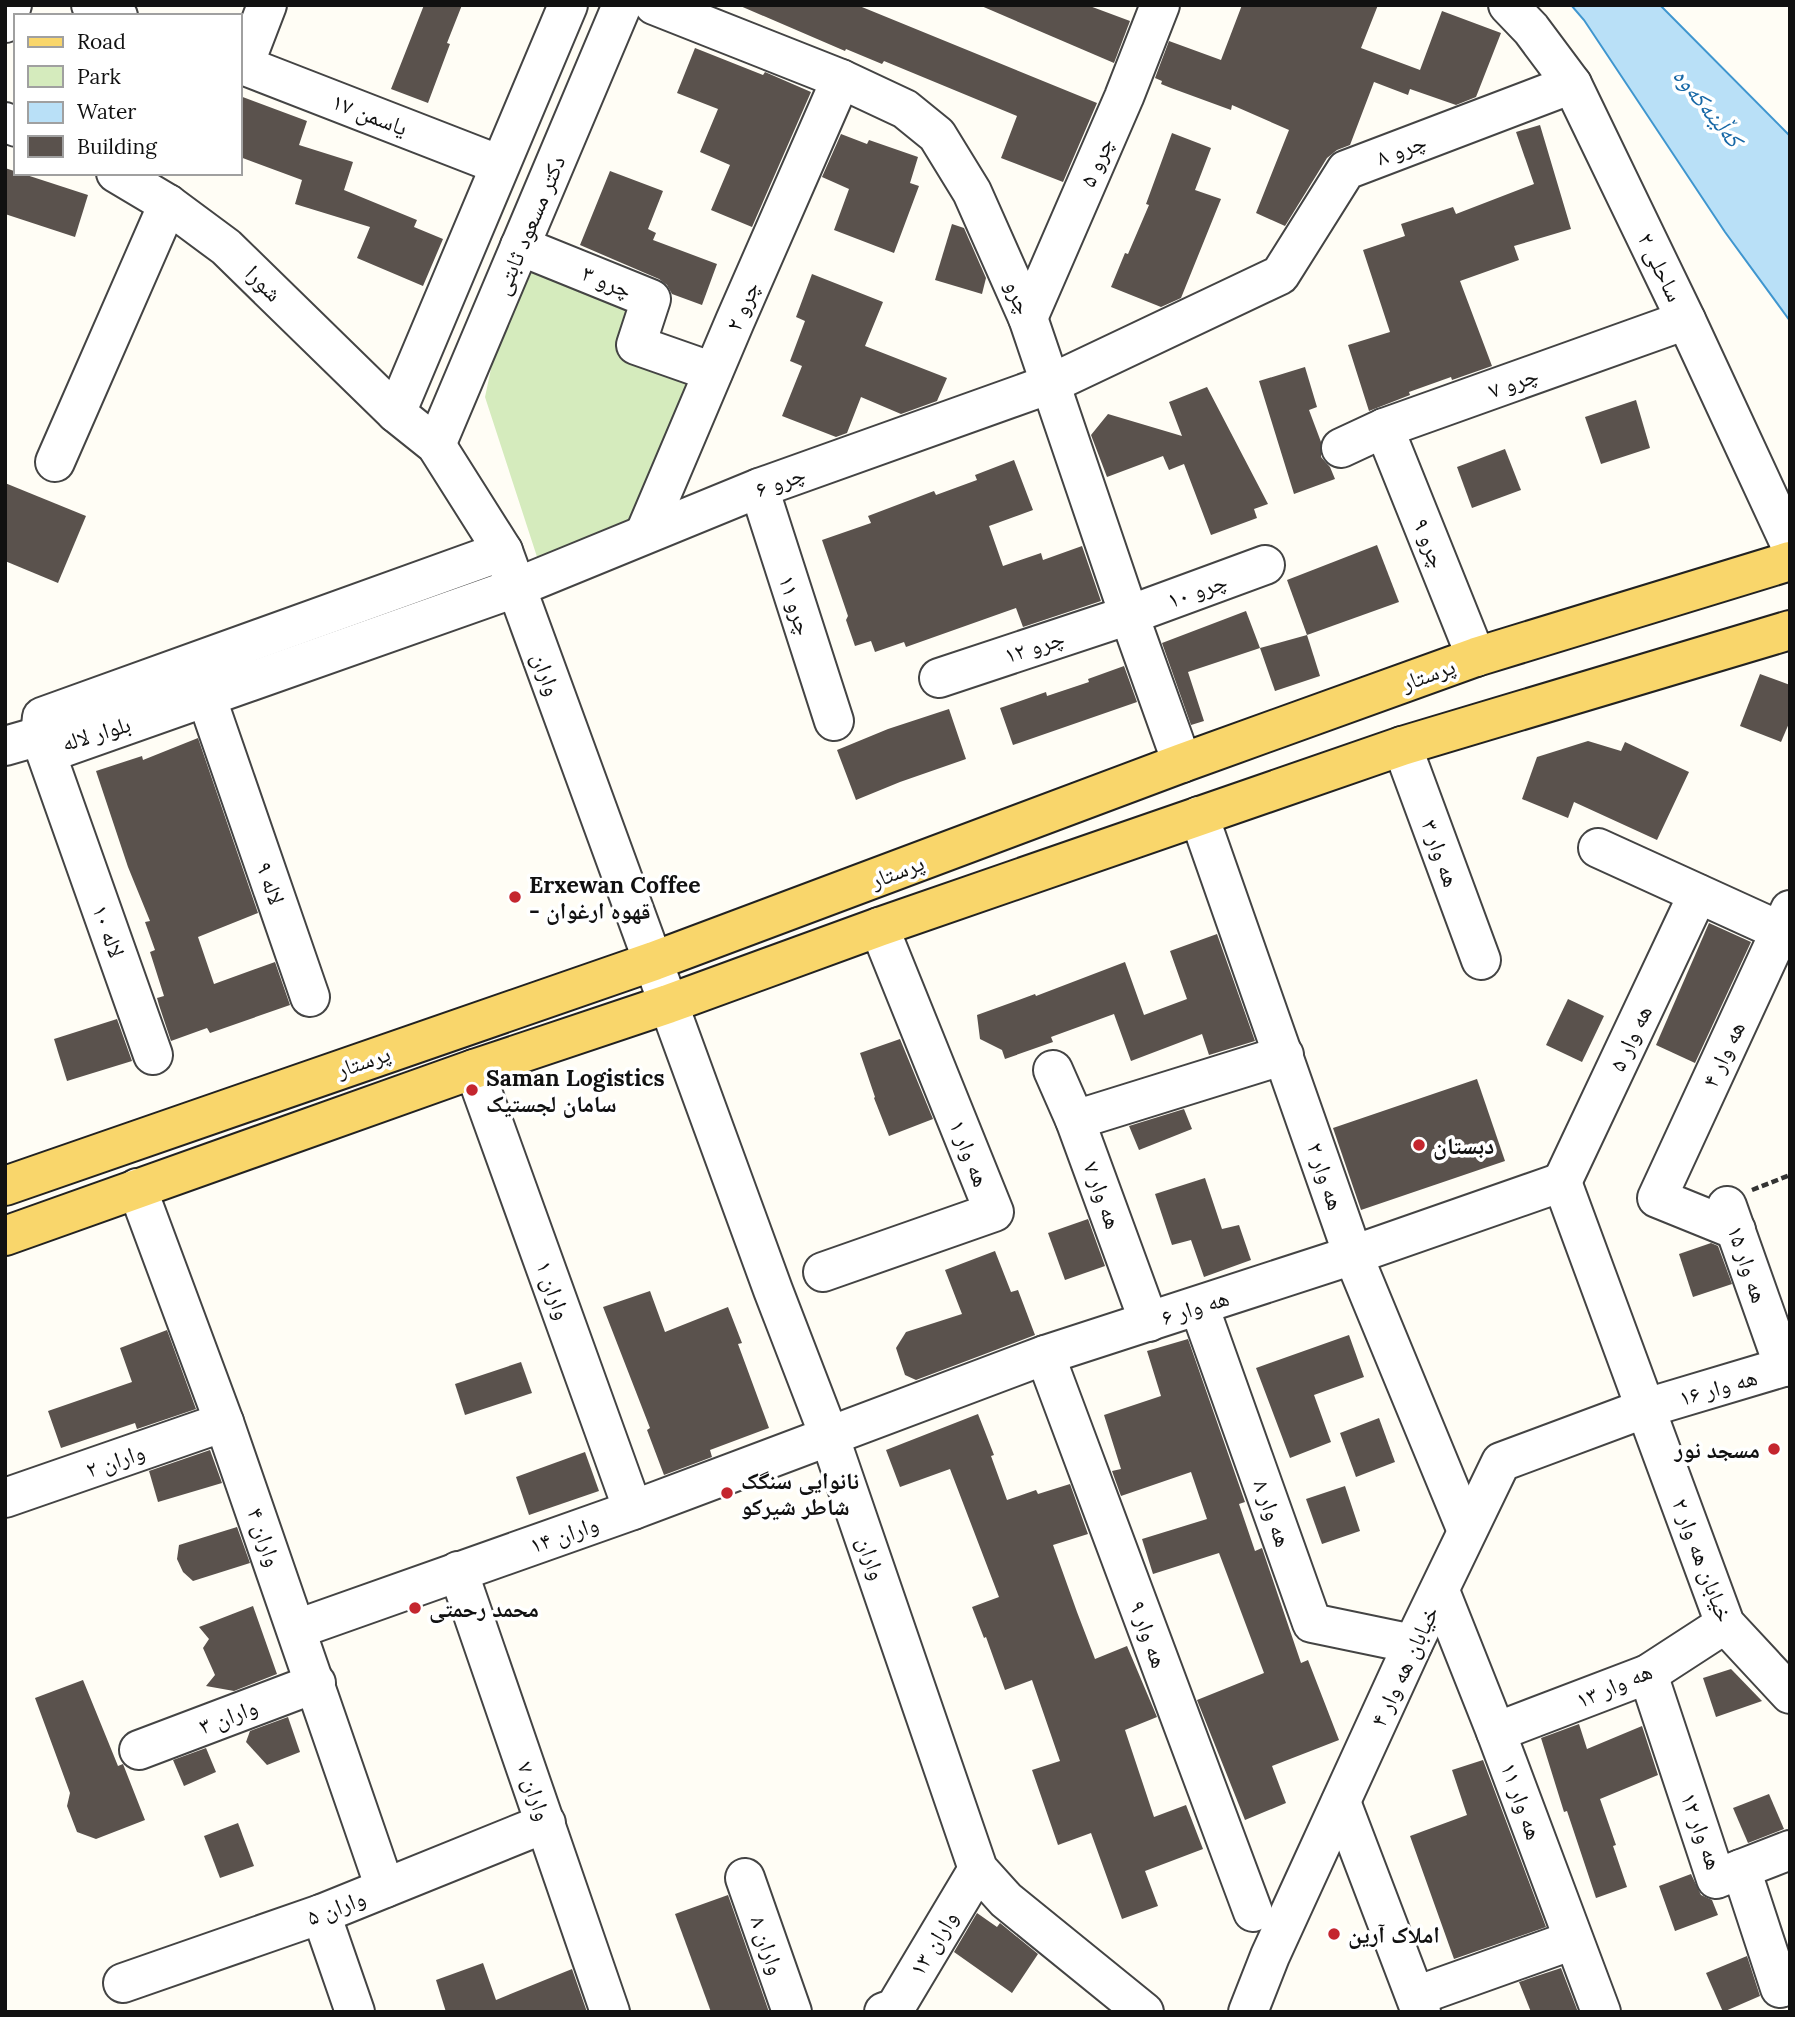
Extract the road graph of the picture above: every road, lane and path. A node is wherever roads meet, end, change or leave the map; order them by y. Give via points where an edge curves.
1 (12, 5) edge
2 (91, 5) edge
3 (267, 5) edge
4 (568, 5) edge
5 (622, 5) edge
6 (654, 5) edge
7 (1160, 5) edge
8 (1508, 5) edge
9 (113, 14) edge
10 (5, 23) edge
11 (242, 64) edge
12 (841, 79) junction
13 (1572, 84) junction
14 (500, 165) junction
15 (119, 175) edge
16 (168, 204) junction
17 (520, 246) junction
18 (1280, 275) joint
19 (1028, 318) junction
20 (1686, 320) junction
21 (713, 372) junction
22 (1049, 384) junction
23 (396, 413) junction
24 (1384, 428) junction
25 (436, 445) junction
26 (1341, 448) dead end
27 (55, 462) dead end
28 (759, 488) junction
29 (645, 533) junction
30 (1790, 544) edge
31 (503, 551) junction
32 (1790, 561) edge
33 (1265, 565) dead end
34 (515, 588) junction
35 (1129, 615) junction
36 (1790, 630) edge
37 (1476, 657) junction
38 (940, 677) dead end
39 (206, 696) junction
40 (834, 722) dead end
41 (23, 741) edge
42 (1402, 746) junction
43 (1182, 763) junction
44 (1199, 816) junction
45 (1598, 848) dead end
46 (1698, 894) junction
47 (1785, 920) edge
48 (879, 927) junction
49 (1481, 960) dead end
50 (654, 961) junction
51 (310, 997) dead end
52 (668, 1004) junction
53 (153, 1055) dead end
54 (1284, 1055) junction
55 (474, 1069) junction
56 (1053, 1070) dead end
57 (1075, 1120) junction
58 (1562, 1182) junction
59 (5, 1186) edge
60 (137, 1188) junction
61 (1731, 1216) joint
62 (5, 1236) edge
63 (1353, 1255) junction
64 (823, 1272) dead end
65 (1199, 1306) junction
66 (1149, 1322) junction
67 (1045, 1355) junction
68 (1787, 1366) edge
69 (1646, 1408) junction
70 (224, 1422) junction
71 (830, 1438) junction
72 (5, 1498) edge
73 (633, 1510) junction
74 (1467, 1531) junction
75 (458, 1571) junction
76 (1440, 1591) junction
77 (1725, 1624) junction
78 (298, 1629) junction
79 (1413, 1644) junction
80 (1648, 1674) junction
81 (316, 1683) junction
82 (1790, 1694) edge
83 (1496, 1732) junction
84 (139, 1749) dead end
85 (1341, 1802) junction
86 (546, 1824) junction
87 (1790, 1850) edge
88 (978, 1869) junction
89 (1741, 1869) junction
90 (745, 1878) dead end
91 (385, 1888) junction
92 (1253, 1912) dead end
93 (321, 1914) junction
94 (1573, 1940) junction
95 (123, 1983) dead end
96 (1790, 1984) edge
97 (1419, 2004) edge
98 (892, 2010) edge
99 (355, 2012) edge
100 (610, 2012) edge
101 (792, 2012) edge
102 (1144, 2012) edge
103 (1248, 2012) edge
104 (1601, 2012) edge

1 - 10 street
2 - 9 street
3 - 11 street
4 - 14 street
5 - 17 street, دکتر مسعود ثابتی
6 - 12 street, چرو
7 - 19 street, چرو ۵
8 - 13 street, ساحلی ۲
11 - 14 street, یاسمن ۱۷
12 - 19 street, چرو via 905,109 937,135 972,192
12 - 21 street, چرو ۲
13 - 18 street, چرو ۸ via 1346,170
13 - 20 street, ساحلی ۲
14 - 23 street
15 - 16 street, شورا
16 - 23 street, شورا via 226,247
16 - 27 street
17 - 21 street, چرو ۳ via 651,299 636,345
17 - 25 street, دکتر مسعود ثابتی
18 - 22 street, چرو ۶
19 - 22 street, چرو
20 - 24 street, چرو ۷
20 - 30 street, ساحلی ۲
21 - 29 street, چرو ۲
22 - 28 street, چرو ۶
22 - 35 street, چرو
23 - 25 street, واران
24 - 26 street, چرو ۷
24 - 37 street, چرو ۹
25 - 31 street, واران
28 - 29 street, چرو ۶
28 - 40 street, چرو ۱۱
29 - 34 street, چرو ۶
31 - 34 street, واران
31 - 41 street, بلوار لاله via 42,717
32 - 37 main road, پرستار
33 - 35 street, چرو ۱۰
34 - 39 street, بلوار لاله
34 - 50 street, واران
35 - 38 street, چرو ۱۲
35 - 43 street, چرو
36 - 42 main road, پرستار
37 - 43 main road, پرستار
39 - 41 street, بلوار لاله via 56,750
39 - 51 street, لاله ۹
41 - 53 street, لاله ۱۰
42 - 44 main road, پرستار
42 - 49 street, هه وار ۳
43 - 50 main road, پرستار
44 - 48 main road, پرستار
44 - 54 street, هه وار ۲
45 - 46 street
46 - 47 street
46 - 58 street, هه وار ۵
47 - 61 street, هه وار ۴ via 1657,1198
48 - 52 main road, پرستار
48 - 64 street, هه وار ۱ via 994,1212
50 - 52 street
50 - 59 main road, پرستار
52 - 55 main road, پرستار
52 - 71 street, واران
54 - 57 street
54 - 63 street, هه وار ۲
55 - 60 main road, پرستار
55 - 73 street, واران ۱
56 - 57 street, هه وار ۷
57 - 66 street, هه وار ۷
58 - 63 street, هه وار ۶
58 - 69 street, خیابان هه وار ۲
60 - 62 main road, پرستار
60 - 70 street, واران ۴
61 - 68 street, هه وار ۱۵
63 - 65 street, هه وار ۶
63 - 74 street, هه وار ۲
65 - 66 street, هه وار ۶
65 - 79 street, هه وار ۸ via 1312,1623
66 - 67 street, هه وار ۶
67 - 71 street, هه وار ۶
67 - 92 street, هه وار ۹
68 - 69 street, هه وار ۱۶
69 - 74 street, خیابان هه وار ۴ via 1501,1462
69 - 77 street, خیابان هه وار ۲
70 - 72 street, واران ۲
70 - 78 street, واران ۴
71 - 73 street, واران ۱۴
71 - 88 street, واران
73 - 75 street, واران ۱۴
74 - 76 street, خیابان هه وار ۴
75 - 78 street, واران ۱۴
75 - 86 street, واران ۷
76 - 79 street, خیابان هه وار ۴
76 - 83 street, هه وار ۱۱
77 - 80 street, هه وار ۱۳
77 - 82 street, خیابان هه وار ۲
78 - 81 street, واران ۴
79 - 85 street, خیابان هه وار ۴
80 - 83 street, هه وار ۱۳
80 - 89 street, هه وار ۱۲ via 1716,1879
81 - 84 street, واران ۳
81 - 91 street, واران ۴
83 - 94 street, هه وار ۱۱
85 - 97 street
85 - 103 street, خیابان هه وار ۴
86 - 91 street, واران ۵
86 - 100 street, واران ۷
87 - 89 street
88 - 98 street, واران ۱۳
88 - 102 street, واران via 1006,1900
89 - 96 street, هه وار ۱۲ via 1780,1988
90 - 101 street, واران ۸
91 - 93 street, واران ۵
93 - 95 street, واران ۵
93 - 99 street
94 - 97 street
94 - 104 street, هه وار ۱۱

